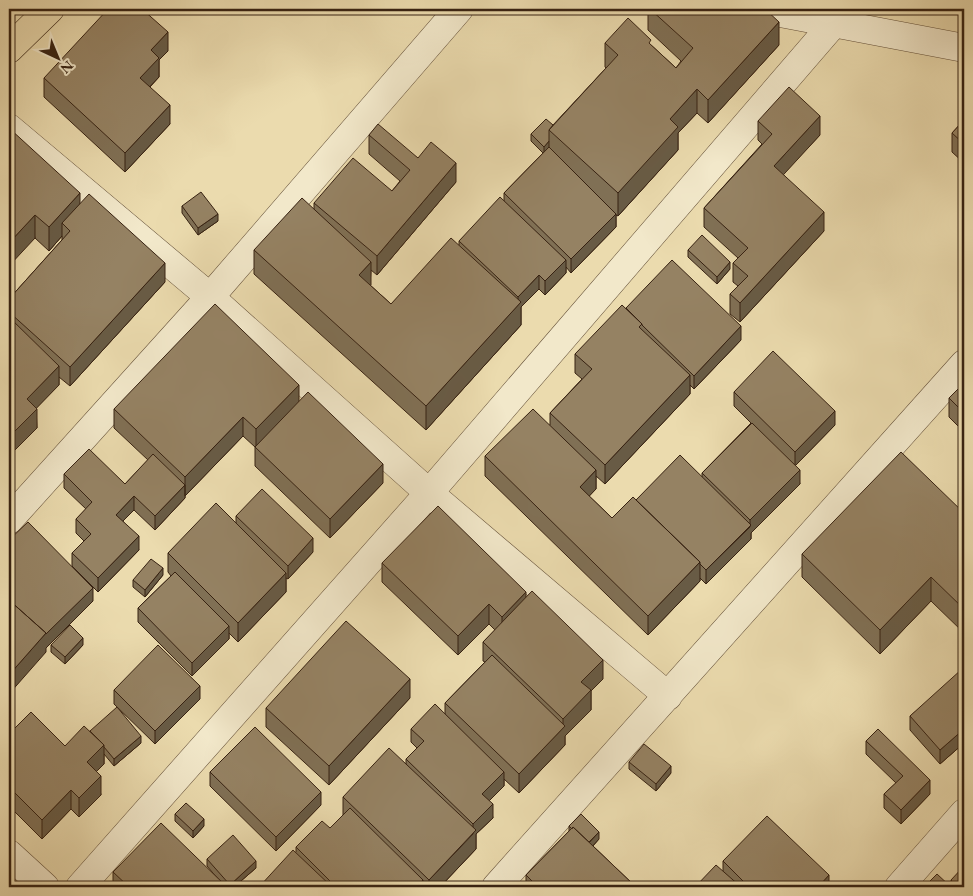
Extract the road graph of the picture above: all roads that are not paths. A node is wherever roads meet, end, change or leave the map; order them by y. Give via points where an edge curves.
1 (50, 9) edge
2 (459, 9) edge
3 (759, 9) edge
4 (834, 23) junction
5 (964, 48) edge
6 (9, 49) edge
7 (9, 128) edge
8 (210, 297) junction
9 (964, 364) edge
10 (429, 493) junction
11 (9, 520) edge
12 (668, 696) junction
13 (964, 813) edge
14 (9, 854) edge
15 (45, 887) edge
16 (80, 887) edge
17 (496, 887) edge
18 (899, 887) edge

1 - 6 main road
2 - 8 street
3 - 4 street
4 - 5 street
4 - 10 street
7 - 8 street
8 - 10 street
8 - 11 street
9 - 12 street via 893,460
10 - 12 street
10 - 16 street
12 - 17 street
13 - 18 street
14 - 15 street

